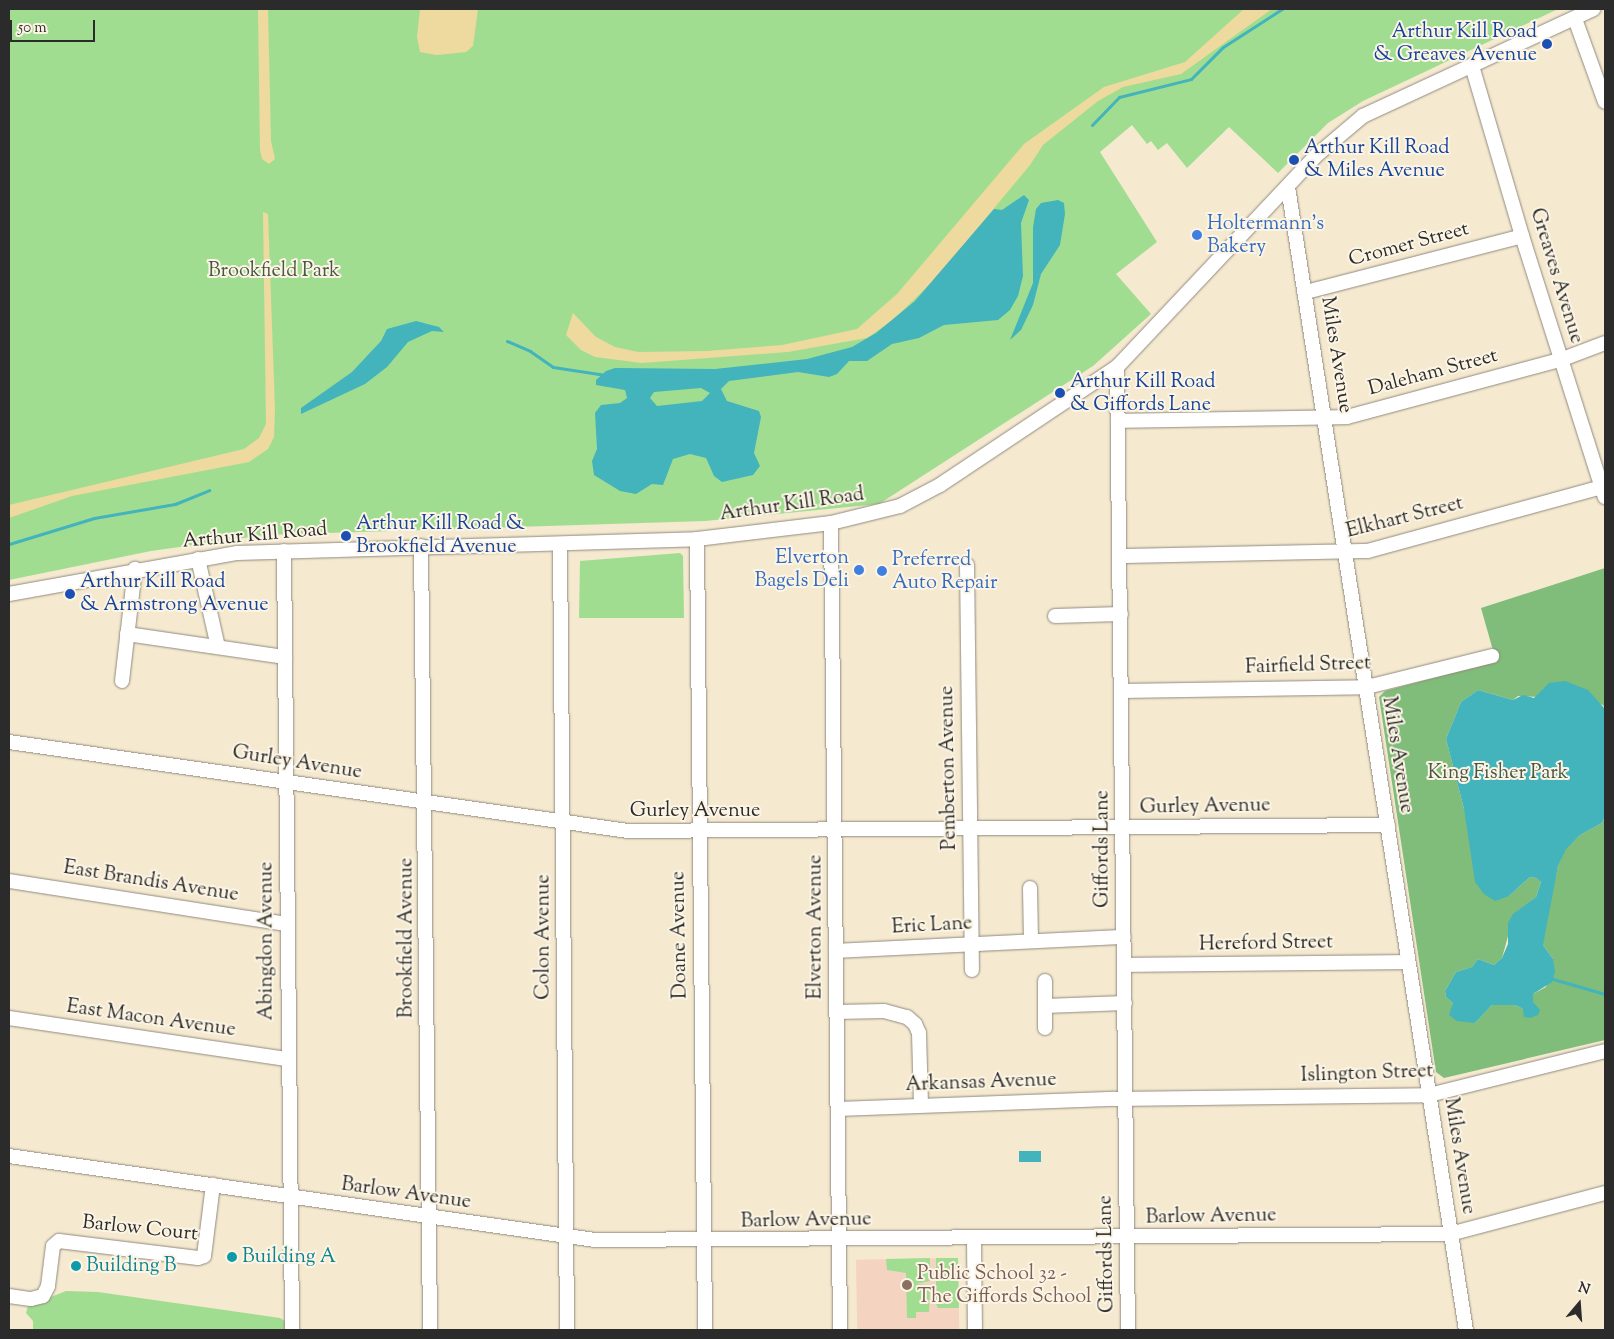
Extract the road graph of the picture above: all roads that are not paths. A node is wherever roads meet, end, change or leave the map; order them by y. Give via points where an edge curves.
1 (1593, 9) edge
2 (1575, 19) junction
3 (1472, 66) junction
4 (1605, 102) edge
5 (1288, 187) junction
6 (1522, 236) junction
7 (1306, 292) junction
8 (1605, 343) edge
9 (1560, 360) junction
10 (1117, 367) junction
11 (1326, 420) junction
12 (1118, 422) junction
13 (1604, 490) edge
14 (831, 523) junction
15 (696, 539) junction
16 (560, 544) junction
17 (421, 546) junction
18 (284, 551) junction
19 (1346, 554) junction
20 (1120, 556) junction
21 (198, 559) junction
22 (967, 565) dead end
23 (134, 569) junction
24 (9, 594) edge
25 (1120, 614) junction
26 (1056, 616) dead end
27 (127, 634) junction
28 (218, 647) junction
29 (1492, 656) dead end
30 (285, 657) junction
31 (122, 681) dead end
32 (1366, 687) junction
33 (1121, 691) junction
34 (9, 742) edge
35 (286, 781) junction
36 (426, 803) junction
37 (563, 824) junction
38 (1388, 825) junction
39 (1123, 828) junction
40 (836, 830) junction
41 (969, 830) junction
42 (699, 832) junction
43 (9, 881) edge
44 (1030, 888) dead end
45 (288, 924) junction
46 (1124, 937) junction
47 (1031, 940) junction
48 (972, 944) junction
49 (836, 951) junction
50 (1407, 962) junction
51 (1124, 965) junction
52 (972, 970) dead end
53 (1045, 981) dead end
54 (1125, 1003) junction
55 (1045, 1006) junction
56 (836, 1012) junction
57 (9, 1018) edge
58 (1045, 1028) dead end
59 (1605, 1052) edge
60 (288, 1059) junction
61 (1429, 1095) junction
62 (1125, 1099) junction
63 (921, 1104) junction
64 (838, 1109) junction
65 (9, 1156) edge
66 (213, 1186) junction
67 (1605, 1194) edge
68 (289, 1196) junction
69 (429, 1217) junction
70 (1450, 1234) junction
71 (566, 1238) junction
72 (1127, 1238) junction
73 (974, 1239) junction
74 (839, 1240) junction
75 (704, 1242) junction
76 (9, 1296) edge
77 (292, 1330) edge
78 (430, 1330) edge
79 (567, 1330) edge
80 (705, 1330) edge
81 (840, 1330) edge
82 (975, 1330) edge
83 (1128, 1330) edge
84 (1466, 1330) edge

1 - 2 street, Arthur Kill Road
2 - 3 street, Arthur Kill Road
2 - 4 street
3 - 5 street, Arthur Kill Road via 1363,116 1318,154
3 - 6 street, Greaves Avenue
5 - 7 street, Miles Avenue
5 - 10 street, Arthur Kill Road
6 - 7 street, Cromer Street
6 - 9 street, Greaves Avenue
7 - 11 street, Miles Avenue
8 - 9 street, Daleham Street
9 - 11 street, Daleham Street
9 - 13 street, Greaves Avenue
10 - 12 street, Giffords Lane
10 - 14 street, Arthur Kill Road via 914,500 887,511
11 - 12 street, Daleham Street
11 - 19 street, Miles Avenue
12 - 20 street, Giffords Lane
13 - 19 street, Elkhart Street
14 - 15 street, Arthur Kill Road
14 - 40 street, Elverton Avenue
15 - 16 street, Arthur Kill Road
15 - 42 street, Doane Avenue
16 - 17 street, Arthur Kill Road
16 - 37 street, Colon Avenue
17 - 18 street, Arthur Kill Road
17 - 36 street, Brookfield Avenue
18 - 21 street, Arthur Kill Road
18 - 30 street, Abingdon Avenue
19 - 20 street, Elkhart Street
19 - 32 street, Miles Avenue
20 - 25 street, Giffords Lane
21 - 23 street, Arthur Kill Road
21 - 28 street
22 - 41 street, Pemberton Avenue
23 - 24 street, Arthur Kill Road
23 - 27 street
25 - 26 street
25 - 33 street, Giffords Lane
27 - 28 street
27 - 31 street
28 - 30 street
29 - 32 street, Fairfield Street
30 - 35 street, Abingdon Avenue
32 - 33 street, Fairfield Street
32 - 38 street, Miles Avenue
33 - 39 street, Giffords Lane
34 - 35 street, Gurley Avenue
35 - 36 street, Gurley Avenue
35 - 45 street, Abingdon Avenue
36 - 37 street, Gurley Avenue
36 - 69 street, Brookfield Avenue
37 - 42 street, Gurley Avenue via 628,831
37 - 71 street, Colon Avenue
38 - 39 street, Gurley Avenue
38 - 50 street, Miles Avenue
39 - 41 street, Gurley Avenue
39 - 46 street, Giffords Lane
40 - 41 street, Gurley Avenue
40 - 42 street, Gurley Avenue
40 - 49 street, Elverton Avenue
41 - 48 street, Pemberton Avenue
42 - 75 street, Doane Avenue
43 - 45 street, East Brandis Avenue
44 - 47 street
45 - 60 street, Abingdon Avenue
46 - 47 street, Eric Lane
46 - 51 street, Giffords Lane
47 - 48 street, Eric Lane
48 - 49 street, Eric Lane
48 - 52 street, Pemberton Avenue
49 - 56 street, Elverton Avenue
50 - 51 street, Hereford Street
50 - 61 street, Miles Avenue
51 - 54 street, Giffords Lane
53 - 55 street
54 - 55 street
54 - 62 street, Giffords Lane
55 - 58 street
56 - 63 street via 884,1011 897,1013 915,1024 919,1033
56 - 64 street, Elverton Avenue
57 - 60 street, East Macon Avenue
59 - 61 street, Islington Street
60 - 68 street, Abingdon Avenue
61 - 62 street, Islington Street
61 - 70 street, Miles Avenue
62 - 63 street, Arkansas Avenue
62 - 72 street, Giffords Lane
63 - 64 street, Arkansas Avenue
64 - 74 street, Elverton Avenue
65 - 66 street, Barlow Avenue
66 - 68 street, Barlow Avenue
66 - 76 street, Barlow Court via 204,1256 198,1258 59,1241 53,1246 48,1286 43,1296 31,1299
67 - 70 street, Barlow Avenue
68 - 69 street, Barlow Avenue
68 - 77 street, Abingdon Avenue
69 - 71 street, Barlow Avenue
69 - 78 street, Brookfield Avenue
70 - 72 street, Barlow Avenue
70 - 84 street, Miles Avenue
71 - 75 street, Barlow Avenue
71 - 79 street, Colon Avenue
72 - 73 street, Barlow Avenue
72 - 83 street, Giffords Lane
73 - 74 street, Barlow Avenue
73 - 82 street
74 - 75 street, Barlow Avenue
74 - 81 street, Elverton Avenue
75 - 80 street, Doane Avenue

